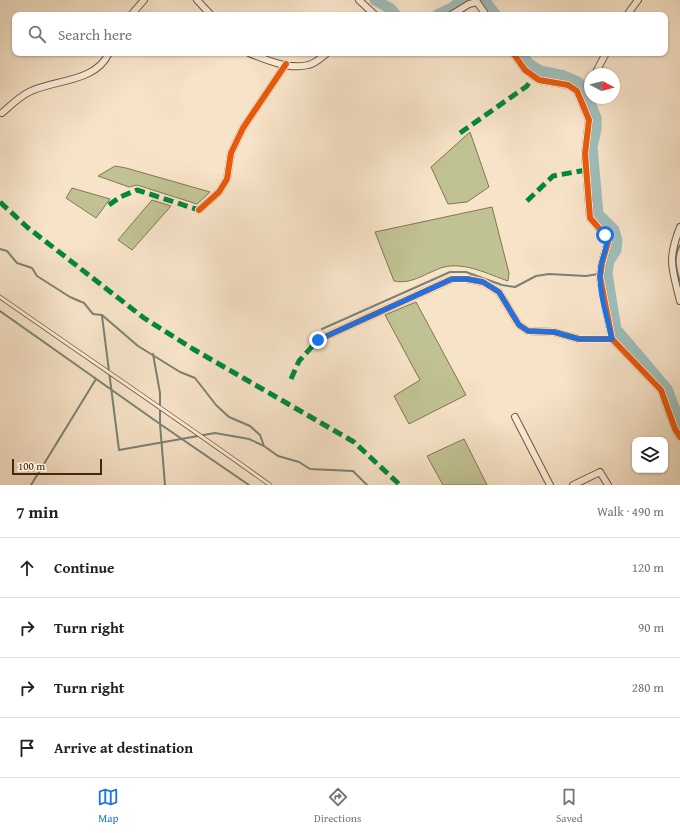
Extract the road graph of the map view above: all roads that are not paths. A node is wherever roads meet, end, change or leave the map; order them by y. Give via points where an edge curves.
1 (144, 0) edge
2 (197, 0) edge
3 (359, 0) edge
4 (638, 0) edge
5 (478, 1) edge
6 (134, 12) edge
7 (208, 12) edge
8 (371, 12) edge
9 (456, 12) edge
10 (484, 12) edge
11 (629, 12) edge
12 (108, 56) edge
13 (256, 56) edge
14 (323, 56) edge
15 (515, 56) edge
16 (604, 56) edge
17 (286, 64) junction
18 (598, 68) edge
19 (2, 113) dead end
20 (199, 210) dead end
21 (680, 227) edge
22 (0, 297) edge
23 (680, 301) edge
24 (612, 339) junction
25 (318, 340) dead end
26 (515, 418) dead end
27 (680, 437) edge
28 (270, 485) edge
29 (550, 485) edge
30 (573, 485) edge
31 (608, 485) edge

1 - 6 street
2 - 7 street
3 - 8 street
4 - 11 street
5 - 9 street
5 - 10 street
12 - 19 street via 98,68 80,77 28,93
13 - 17 street
14 - 17 street via 310,65
15 - 24 street via 525,70 539,80 568,85 577,92 589,120 585,154 590,218 608,242 600,277
16 - 18 street
17 - 20 street via 243,128 231,153 227,179 219,192
21 - 23 street via 672,247 670,262
22 - 28 lane
24 - 25 street via 579,339 554,332 528,331 519,325 499,292 483,282 452,279
24 - 27 street via 661,390
26 - 29 street
30 - 31 street via 600,472

